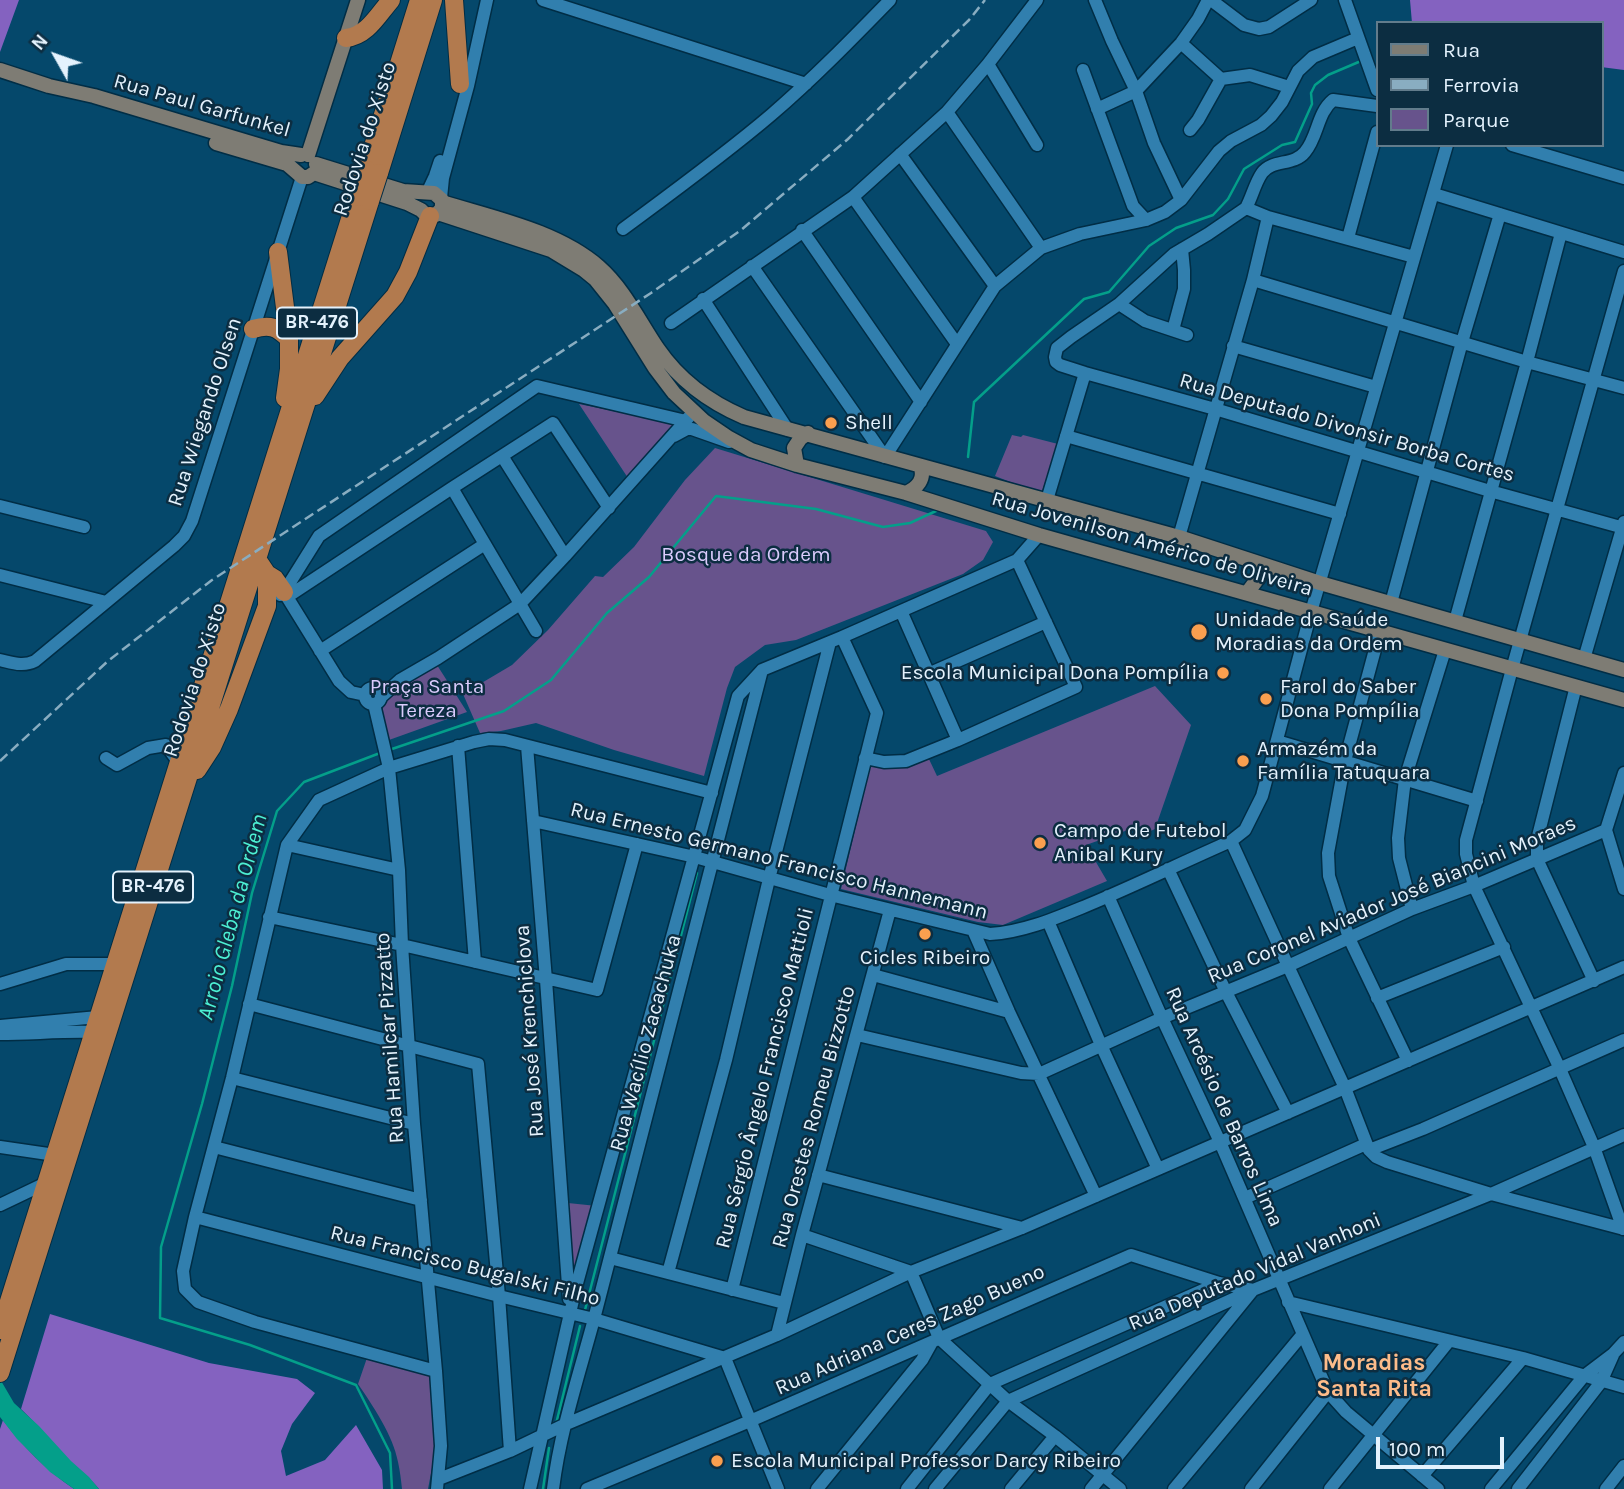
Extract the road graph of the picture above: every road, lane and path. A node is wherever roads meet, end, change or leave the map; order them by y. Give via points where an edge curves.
1 (358, 0) edge
2 (391, 0) edge
3 (419, 0) edge
4 (433, 0) edge
5 (454, 0) edge
6 (486, 0) edge
7 (542, 0) edge
8 (890, 0) edge
9 (1028, 0) edge
10 (1037, 0) edge
11 (1095, 0) edge
12 (1210, 0) edge
13 (1311, 0) edge
14 (1345, 0) edge
15 (1026, 14) junction
16 (1358, 37) junction
17 (346, 38) junction
18 (1181, 43) junction
19 (988, 64) junction
20 (0, 70) edge
21 (1083, 70) dead end
22 (1221, 79) junction
23 (806, 84) junction
24 (464, 85) junction
25 (1289, 87) junction
26 (1376, 87) edge
27 (1136, 91) junction
28 (1376, 106) edge
29 (1097, 109) junction
30 (947, 112) junction
31 (1190, 130) dead end
32 (1376, 136) edge
33 (1037, 145) dead end
34 (1446, 147) edge
35 (1519, 147) edge
36 (900, 154) junction
37 (306, 166) junction
38 (372, 171) junction
39 (1624, 178) edge
40 (1434, 194) junction
41 (853, 197) junction
42 (363, 199) junction
43 (1181, 200) junction
44 (433, 205) junction
45 (1246, 208) junction
46 (1500, 214) junction
47 (1268, 217) junction
48 (1146, 220) junction
49 (623, 229) dead end
50 (802, 230) junction
51 (1561, 233) junction
52 (1348, 238) junction
53 (1041, 248) junction
54 (1182, 249) junction
55 (278, 252) junction
56 (1624, 252) edge
57 (1414, 257) junction
58 (752, 266) junction
59 (1624, 271) edge
60 (1253, 280) junction
61 (995, 286) junction
62 (703, 299) junction
63 (1118, 304) junction
64 (1618, 319) edge
65 (671, 323) dead end
66 (1395, 323) junction
67 (253, 329) junction
68 (1172, 330) junction
69 (1187, 335) dead end
70 (289, 339) junction
71 (1462, 342) junction
72 (957, 344) junction
73 (1233, 346) junction
74 (1527, 362) junction
75 (1085, 373) junction
76 (1594, 379) junction
77 (1376, 387) junction
78 (1624, 388) edge
79 (921, 401) junction
80 (714, 402) joint
81 (1215, 409) junction
82 (302, 417) junction
83 (690, 417) junction
84 (788, 430) junction
85 (808, 433) junction
86 (1066, 436) junction
87 (671, 438) junction
88 (278, 449) junction
89 (751, 450) junction
90 (1357, 452) junction
91 (502, 456) junction
92 (885, 457) junction
93 (797, 465) junction
94 (920, 466) junction
95 (1427, 472) junction
96 (1197, 474) junction
97 (452, 488) junction
98 (1490, 491) junction
99 (906, 493) junction
100 (1047, 500) junction
101 (0, 506) edge
102 (609, 508) junction
103 (1557, 509) junction
104 (1340, 514) junction
105 (1624, 526) edge
106 (84, 527) dead end
107 (1039, 535) junction
108 (1179, 537) junction
109 (485, 544) junction
110 (565, 556) junction
111 (1017, 560) junction
112 (1258, 563) junction
113 (262, 567) junction
114 (0, 575) edge
115 (1320, 583) junction
116 (1247, 593) junction
117 (286, 594) junction
118 (106, 602) junction
119 (1391, 603) junction
120 (520, 604) junction
121 (267, 606) junction
122 (901, 611) junction
123 (1311, 612) junction
124 (1455, 621) junction
125 (1046, 622) junction
126 (536, 631) dead end
127 (1380, 631) junction
128 (836, 639) junction
129 (1520, 640) junction
130 (1445, 650) junction
131 (320, 651) junction
132 (1584, 659) junction
133 (0, 660) edge
134 (1512, 668) junction
135 (762, 670) junction
136 (1624, 670) edge
137 (929, 674) junction
138 (1576, 687) junction
139 (373, 696) junction
140 (1624, 700) edge
141 (958, 740) junction
142 (1277, 741) junction
143 (458, 746) junction
144 (527, 746) junction
145 (106, 758) dead end
146 (865, 758) junction
147 (1345, 761) junction
148 (179, 763) junction
149 (388, 766) junction
150 (1624, 773) edge
151 (1405, 779) junction
152 (184, 791) junction
153 (712, 793) junction
154 (1477, 801) junction
155 (533, 821) junction
156 (1606, 830) junction
157 (1231, 841) junction
158 (638, 844) junction
159 (287, 845) junction
160 (695, 857) junction
161 (1537, 859) junction
162 (713, 862) junction
163 (1168, 869) junction
164 (399, 870) junction
165 (769, 879) junction
166 (1474, 886) junction
167 (1624, 889) edge
168 (830, 895) junction
169 (1108, 896) junction
170 (1412, 909) junction
171 (890, 910) junction
172 (270, 917) junction
173 (1048, 921) junction
174 (973, 930) junction
175 (1349, 938) junction
176 (402, 945) junction
177 (1504, 947) junction
178 (475, 962) junction
179 (115, 964) junction
180 (1288, 966) junction
181 (1624, 967) edge
182 (873, 975) junction
183 (546, 980) junction
184 (1594, 981) junction
185 (0, 984) edge
186 (1227, 992) junction
187 (1377, 999) junction
188 (249, 1004) junction
189 (1531, 1007) junction
190 (1009, 1012) junction
191 (1162, 1018) junction
192 (96, 1025) junction
193 (0, 1026) edge
194 (0, 1034) edge
195 (857, 1035) junction
196 (1624, 1040) edge
197 (1101, 1045) junction
198 (409, 1046) junction
199 (1408, 1061) junction
200 (1560, 1069) junction
201 (1039, 1074) junction
202 (232, 1078) junction
203 (1345, 1088) junction
204 (1287, 1112) junction
205 (414, 1124) junction
206 (1624, 1135) edge
207 (1220, 1142) junction
208 (0, 1147) edge
209 (214, 1147) junction
210 (1367, 1147) junction
211 (1594, 1147) junction
212 (55, 1155) junction
213 (1158, 1169) junction
214 (818, 1175) junction
215 (46, 1182) junction
216 (1491, 1194) junction
217 (1096, 1196) junction
218 (1245, 1198) junction
219 (421, 1200) junction
220 (0, 1205) edge
221 (195, 1217) junction
222 (1022, 1228) junction
223 (1623, 1229) edge
224 (802, 1235) junction
225 (610, 1258) junction
226 (911, 1272) junction
227 (668, 1273) junction
228 (427, 1277) junction
229 (1280, 1279) junction
230 (1225, 1284) junction
231 (732, 1290) junction
232 (1253, 1290) junction
233 (499, 1296) junction
234 (1234, 1300) junction
235 (1288, 1302) junction
236 (784, 1303) junction
237 (570, 1313) junction
238 (594, 1319) junction
239 (0, 1330) edge
240 (777, 1335) junction
241 (1302, 1335) junction
242 (935, 1340) junction
243 (1449, 1341) junction
244 (1624, 1342) edge
245 (1613, 1354) junction
246 (725, 1358) junction
247 (1523, 1358) junction
248 (3, 1365) edge
249 (436, 1371) junction
250 (1584, 1376) junction
251 (1601, 1382) junction
252 (990, 1384) junction
253 (1624, 1387) edge
254 (1328, 1392) junction
255 (1008, 1401) junction
256 (750, 1421) junction
257 (564, 1425) junction
258 (1373, 1435) junction
259 (542, 1436) junction
260 (1055, 1436) junction
261 (510, 1451) junction
262 (938, 1451) junction
263 (955, 1466) junction
264 (1624, 1466) edge
265 (1102, 1475) junction
266 (1422, 1476) junction
267 (438, 1484) edge
268 (610, 1485) edge
269 (530, 1489) edge
270 (553, 1489) edge
271 (587, 1489) edge
272 (778, 1489) edge
273 (817, 1489) edge
274 (907, 1489) edge
275 (935, 1489) edge
276 (1011, 1489) edge
277 (1091, 1489) edge
278 (1119, 1489) edge
279 (1174, 1489) edge
280 (1251, 1489) edge
281 (1330, 1489) edge
282 (1438, 1489) edge
283 (1491, 1489) edge
284 (1518, 1489) edge
285 (1606, 1489) edge

1 - 17 main road, Rua Wiegando Olsen
2 - 17 highway via 364,32
3 - 38 highway, Rodovia do Xisto / BR-476
4 - 38 highway, Rodovia do Xisto / BR-476
5 - 24 highway
6 - 24 street via 471,40
7 - 23 street
8 - 23 street
9 - 15 street
10 - 15 street
11 - 27 street
12 - 13 street via 1244,25 1259,29
12 - 18 street
14 - 16 street
15 - 19 street
16 - 25 street via 1312,57
16 - 26 street
17 - 37 main road, Rua Wiegando Olsen
18 - 22 street
18 - 27 street
19 - 30 street
19 - 33 street
20 - 37 main road, Rua Paul Garfunkel via 95,106 281,163
21 - 29 street
22 - 25 street via 1250,75
22 - 31 street
23 - 49 street via 745,137
24 - 44 street via 438,169
25 - 43 street via 1271,116 1219,152
27 - 29 street
27 - 43 street
28 - 45 street via 1329,103 1304,154 1262,172
29 - 48 street via 1133,206
30 - 36 street
30 - 53 street
32 - 52 street
34 - 40 street, Rua Ernesto Germano Francisco Hannemann
35 - 39 street
36 - 41 street
36 - 61 street
37 - 44 main road, Rua Paul Garfunkel via 403,191
37 - 55 street, Rua Wiegando Olsen
38 - 42 highway, Rodovia do Xisto / BR-476, bridge
40 - 46 street
40 - 57 street, Rua Ernesto Germano Francisco Hannemann
41 - 50 street
41 - 72 street
42 - 82 highway, Rodovia do Xisto / BR-476
42 - 88 highway, Rodovia do Xisto / BR-476
43 - 48 street
44 - 80 main road, Rua Paul Garfunkel via 552,237 587,258 617,286 676,371
44 - 82 highway via 396,296 340,358
44 - 83 main road, Rua Paul Garfunkel via 551,250 595,279
45 - 47 street
45 - 54 street
46 - 51 street
46 - 71 street
47 - 52 street
47 - 60 street
48 - 53 street
50 - 58 street
50 - 79 street
51 - 56 street
51 - 74 street
52 - 57 street
53 - 61 street
54 - 63 street
54 - 68 street via 1184,289
55 - 67 street, Rua Wiegando Olsen
55 - 70 highway
57 - 66 street, Rua Ernesto Germano Francisco Hannemann
58 - 62 street
58 - 92 street
59 - 64 street
60 - 66 street
60 - 73 street
61 - 72 street
62 - 65 street
62 - 84 street
63 - 68 street via 1145,321
63 - 75 street, Rua Deputado Divonsir Borba Cortes via 1057,348 1056,362
64 - 76 street
66 - 71 street
66 - 77 street, Rua Ernesto Germano Francisco Hannemann
67 - 70 highway via 272,326
67 - 118 street, Rua Wiegando Olsen via 188,529
68 - 69 street
70 - 88 highway
71 - 74 street
71 - 95 street
72 - 79 street
73 - 77 street
73 - 81 street
74 - 76 street
74 - 98 street
75 - 81 street, Rua Deputado Divonsir Borba Cortes
75 - 86 street
76 - 78 street
76 - 103 street
77 - 90 street, Rua Ernesto Germano Francisco Hannemann
79 - 92 street
80 - 84 main road, Rua Jovenilson Américo de Oliveira
81 - 90 street, Rua Deputado Divonsir Borba Cortes
81 - 96 street
82 - 113 highway, Rodovia do Xisto / BR-476
83 - 87 street
83 - 89 main road, Rua Paul Garfunkel
83 - 117 street via 537,386 319,536
84 - 85 main road, Rua Jovenilson Américo de Oliveira
85 - 92 main road, Rua Jovenilson Américo de Oliveira
85 - 93 main road via 794,448
86 - 96 street
86 - 100 street
87 - 89 street, Rua Jovenilson Américo de Oliveira via 692,429
87 - 102 street
88 - 148 highway, Rodovia do Xisto / BR-476
89 - 93 main road, Rua Jovenilson Américo de Oliveira
90 - 95 street, Rua Deputado Divonsir Borba Cortes
90 - 104 street, Rua Ernesto Germano Francisco Hannemann
91 - 97 street
91 - 102 street via 553,423
91 - 110 street
92 - 94 main road, Rua Jovenilson Américo de Oliveira
93 - 99 main road, Rua Jovenilson Américo de Oliveira
94 - 99 main road via 921,480
94 - 100 main road, Rua Jovenilson Américo de Oliveira
95 - 98 street, Rua Deputado Divonsir Borba Cortes
95 - 119 street
96 - 104 street
96 - 108 street
97 - 109 street
97 - 117 street
98 - 103 street, Rua Deputado Divonsir Borba Cortes
98 - 124 street
99 - 107 main road, Rua Jovenilson Américo de Oliveira
100 - 108 main road, Rua Jovenilson Américo de Oliveira
101 - 106 street
102 - 110 street
103 - 105 street, Rua Deputado Divonsir Borba Cortes
103 - 129 street
104 - 115 street, Rua Ernesto Germano Francisco Hannemann
105 - 132 street
107 - 111 street
107 - 116 main road, Rua Jovenilson Américo de Oliveira
108 - 112 main road, Rua Jovenilson Américo de Oliveira
109 - 120 street
109 - 131 street
110 - 120 street
111 - 122 street
111 - 125 street
112 - 115 main road, Rua Jovenilson Américo de Oliveira
112 - 116 main road via 1259,577
113 - 117 highway
113 - 121 highway
113 - 152 highway, Rodovia do Xisto / BR-476
114 - 118 street
115 - 119 main road, Rua Jovenilson Américo de Oliveira
115 - 123 street, Rua Ernesto Germano Francisco Hannemann
116 - 123 main road, Rua Jovenilson Américo de Oliveira
117 - 121 street
117 - 131 street
118 - 133 street, Rua Wiegando Olsen via 30,663
119 - 124 main road, Rua Jovenilson Américo de Oliveira
120 - 126 street
120 - 139 street
121 - 152 highway via 212,747
122 - 128 street
122 - 137 street
123 - 127 main road, Rua Jovenilson Américo de Oliveira
123 - 142 street, Rua Ernesto Germano Francisco Hannemann
124 - 129 main road, Rua Jovenilson Américo de Oliveira
125 - 137 street
125 - 141 street via 1076,687
127 - 130 main road, Rua Jovenilson Américo de Oliveira
127 - 147 street
128 - 135 street
128 - 146 street, Rua Sérgio Ângelo Francisco Mattioli via 877,713
128 - 165 street
129 - 132 main road, Rua Jovenilson Américo de Oliveira
129 - 134 street
130 - 134 main road, Rua Jovenilson Américo de Oliveira
130 - 151 street
131 - 139 street via 344,687
132 - 136 main road, Rua Jovenilson Américo de Oliveira
134 - 138 main road, Rua Jovenilson Américo de Oliveira
134 - 154 street
135 - 153 street, Rua Wacílio Zacachuka via 738,696
135 - 162 street, Rua Wacílio Zacachuka
137 - 141 street
138 - 140 main road, Rua Jovenilson Américo de Oliveira
138 - 161 street via 1537,840
139 - 149 street, Rua Hamilcar Pizzatto
141 - 146 street via 906,761
142 - 147 street
142 - 157 street, Rua Ernesto Germano Francisco Hannemann via 1262,796 1245,830
143 - 144 street via 489,739
143 - 149 street
143 - 178 street
144 - 153 street
144 - 155 street, Rua José Krenchiclova
145 - 148 street via 117,765 148,748 166,746
146 - 168 street, Rua Sérgio Ângelo Francisco Mattioli
147 - 151 street
147 - 175 street via 1328,853 1329,876
148 - 179 highway, Rodovia do Xisto / BR-476
149 - 159 street via 319,800
149 - 164 street, Rua Hamilcar Pizzatto
150 - 156 street
151 - 154 street
151 - 170 street via 1399,858
152 - 248 highway, Rodovia do Xisto / BR-476
153 - 160 street, Rua Wacílio Zacachuka
154 - 166 street via 1466,840
155 - 158 street, Rua Ernesto Germano Francisco Hannemann
155 - 183 street, Rua José Krenchiclova
156 - 161 street, Rua Coronel Aviador José Biancini Moraes
156 - 167 street
157 - 163 street, Rua Ernesto Germano Francisco Hannemann
157 - 180 street
158 - 160 street, Rua Ernesto Germano Francisco Hannemann
158 - 183 street via 597,990
159 - 164 street
159 - 172 street
160 - 162 street, Rua Ernesto Germano Francisco Hannemann
160 - 237 street, Rua Wacílio Zacachuka
161 - 166 street, Rua Coronel Aviador José Biancini Moraes
161 - 184 street
162 - 165 street, Rua Ernesto Germano Francisco Hannemann
162 - 225 street, Rua Wacílio Zacachuka
163 - 169 street, Rua Ernesto Germano Francisco Hannemann
163 - 186 street
164 - 176 street, Rua Hamilcar Pizzatto
165 - 168 street, Rua Ernesto Germano Francisco Hannemann
165 - 227 street
166 - 170 street, Rua Coronel Aviador José Biancini Moraes
166 - 177 street
168 - 171 street, Rua Ernesto Germano Francisco Hannemann
168 - 231 street, Rua Sérgio Ângelo Francisco Mattioli
169 - 173 street, Rua Ernesto Germano Francisco Hannemann
169 - 191 street, Rua Arcésio de Barros Lima
170 - 175 street, Rua Coronel Aviador José Biancini Moraes
171 - 174 street, Rua Ernesto Germano Francisco Hannemann
171 - 182 street, Rua Orestes Romeu Bizzotto
172 - 176 street
172 - 188 street
173 - 174 street, Rua Ernesto Germano Francisco Hannemann via 1004,933
173 - 197 street
174 - 190 street
175 - 180 street, Rua Coronel Aviador José Biancini Moraes
175 - 187 street
176 - 178 street
176 - 198 street, Rua Hamilcar Pizzatto
177 - 187 street
177 - 189 street
178 - 183 street
179 - 185 street via 66,964
179 - 192 highway, Rodovia do Xisto / BR-476
180 - 186 street, Rua Coronel Aviador José Biancini Moraes
180 - 203 street
181 - 184 street
182 - 190 street
182 - 195 street, Rua Orestes Romeu Bizzotto
183 - 237 street, Rua José Krenchiclova
184 - 189 street
186 - 191 street, Rua Coronel Aviador José Biancini Moraes
186 - 204 street
187 - 199 street
188 - 198 street
188 - 202 street
189 - 199 street
189 - 200 street
190 - 201 street
191 - 197 street, Rua Coronel Aviador José Biancini Moraes
191 - 207 street, Rua Arcésio de Barros Lima
192 - 193 street
192 - 194 street
192 - 212 highway, Rodovia do Xisto / BR-476
195 - 201 street
195 - 214 street, Rua Orestes Romeu Bizzotto
196 - 200 street
197 - 201 street, Rua Coronel Aviador José Biancini Moraes
197 - 213 street
198 - 205 street, Rua Hamilcar Pizzatto
198 - 233 street via 478,1064
199 - 203 street
200 - 210 street via 1423,1129
200 - 211 street
201 - 217 street
202 - 205 street
202 - 209 street
203 - 204 street
203 - 210 street
204 - 207 street
205 - 219 street, Rua Hamilcar Pizzatto
206 - 211 street, Rua Deputado Vidal Vanhoni
207 - 213 street
207 - 218 street, Rua Arcésio de Barros Lima
208 - 212 street
209 - 219 street
209 - 221 street
210 - 216 street via 1387,1162
210 - 218 street
211 - 216 street, Rua Deputado Vidal Vanhoni
211 - 223 street
212 - 215 highway, Rodovia do Xisto / BR-476
213 - 217 street
214 - 222 street
214 - 224 street, Rua Orestes Romeu Bizzotto
215 - 220 street
215 - 239 highway, Rodovia do Xisto / BR-476
216 - 223 street
216 - 229 street, Rua Deputado Vidal Vanhoni
217 - 222 street
218 - 229 street, Rua Arcésio de Barros Lima
219 - 228 street, Rua Hamilcar Pizzatto
221 - 228 street, Rua Francisco Bugalski Filho
221 - 249 street via 183,1271 185,1289 198,1302
222 - 226 street
224 - 226 street
224 - 236 street, Rua Orestes Romeu Bizzotto
225 - 227 street
225 - 238 street, Rua Wacílio Zacachuka
226 - 240 street
226 - 242 street
227 - 231 street
228 - 233 street, Rua Francisco Bugalski Filho
228 - 249 street, Rua Hamilcar Pizzatto
229 - 232 street, Rua Deputado Vidal Vanhoni
229 - 235 street, Rua Arcésio de Barros Lima
230 - 232 street, Rua Adriana Ceres Zago Bueno
230 - 234 street
230 - 242 street, Rua Adriana Ceres Zago Bueno via 1132,1255
230 - 252 street, Rua Deputado Vidal Vanhoni
231 - 236 street
232 - 234 street, Rua Deputado Vidal Vanhoni
232 - 265 street
233 - 237 street, Rua Francisco Bugalski Filho
233 - 261 street
234 - 255 street, Rua Deputado Vidal Vanhoni
235 - 241 street, Rua Arcésio de Barros Lima
235 - 243 street
236 - 240 street, Rua Orestes Romeu Bizzotto
237 - 238 street, Rua Francisco Bugalski Filho
237 - 259 street, Rua Wacílio Zacachuka
238 - 246 street, Rua Francisco Bugalski Filho
238 - 257 street, Rua Wacílio Zacachuka
240 - 246 street
241 - 254 street, Rua Arcésio de Barros Lima
241 - 279 street
242 - 252 street
242 - 256 street, Rua Adriana Ceres Zago Bueno
242 - 273 street
243 - 247 street
243 - 258 street
244 - 245 street
245 - 250 street
245 - 251 street
246 - 256 street
246 - 257 street
247 - 250 street
247 - 266 street
249 - 267 street, Rua Hamilcar Pizzatto via 441,1446
250 - 251 street
250 - 283 street
251 - 253 street
251 - 284 street
252 - 255 street
252 - 262 street, Rua Deputado Vidal Vanhoni
254 - 258 street, Rua Arcésio de Barros Lima
254 - 280 street
255 - 260 street
255 - 263 street, Rua Deputado Vidal Vanhoni
256 - 268 street, Rua Adriana Ceres Zago Bueno
256 - 272 street
257 - 259 street
257 - 270 street, Rua Wacílio Zacachuka
258 - 266 street, Rua Arcésio de Barros Lima
258 - 281 street
259 - 261 street
259 - 269 street, Rua Wacílio Zacachuka
260 - 265 street
260 - 276 street
261 - 267 street
262 - 263 street
262 - 274 street, Rua Deputado Vidal Vanhoni
263 - 275 street, Rua Deputado Vidal Vanhoni
264 - 285 street
265 - 277 street
265 - 278 street
266 - 282 street, Rua Arcésio de Barros Lima
268 - 271 street, Rua Adriana Ceres Zago Bueno

